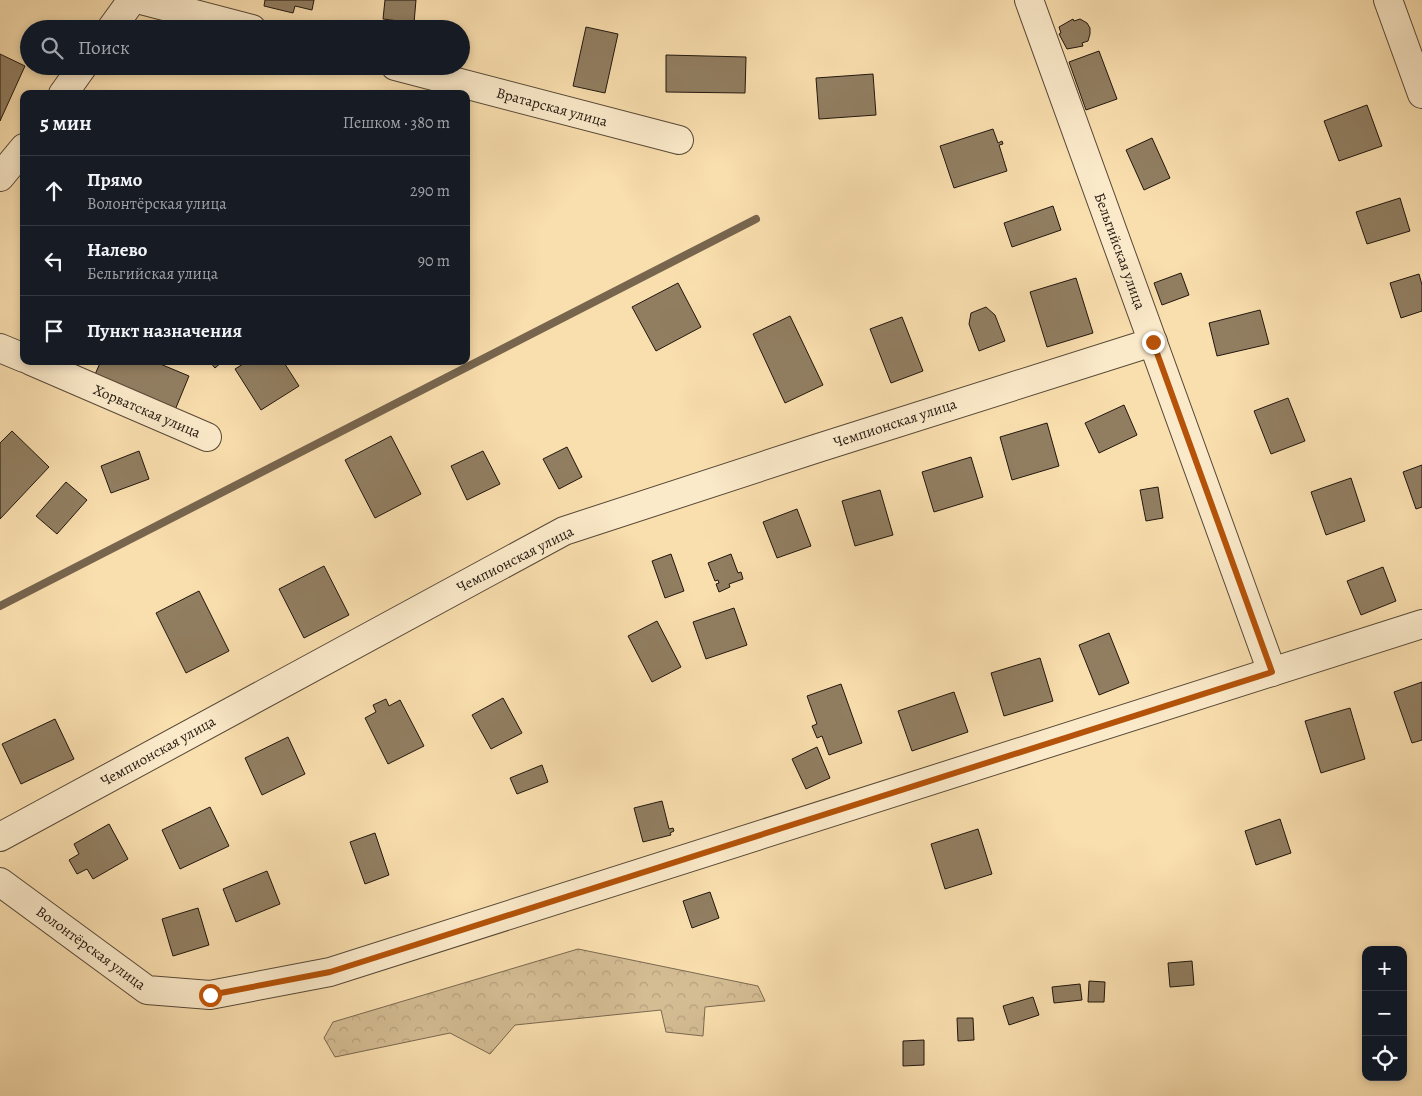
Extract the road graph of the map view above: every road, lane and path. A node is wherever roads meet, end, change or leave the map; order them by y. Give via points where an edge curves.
1 (132, 0) edge
2 (141, 0) edge
3 (1029, 0) edge
4 (1388, 0) edge
5 (118, 20) edge
6 (218, 20) edge
7 (78, 75) edge
8 (431, 75) edge
9 (67, 90) edge
10 (1422, 94) edge
11 (680, 140) dead end
12 (20, 153) edge
13 (0, 177) edge
14 (1153, 342) junction
15 (0, 348) edge
16 (20, 356) edge
17 (41, 365) edge
18 (207, 437) dead end
19 (1422, 624) edge
20 (1272, 672) junction
21 (0, 837) edge
22 (0, 882) edge

1 - 5 street
2 - 6 street
3 - 14 street, Бельгийская улица
4 - 10 street
7 - 9 street
8 - 11 street, Вратарская улица
12 - 13 street
14 - 20 street, Бельгийская улица
14 - 21 street, Чемпионская улица via 564,531
15 - 16 street
17 - 18 street, Хорватская улица
19 - 20 street, Волонтёрская улица
20 - 22 street, Волонтёрская улица via 330,972 210,995 146,990

